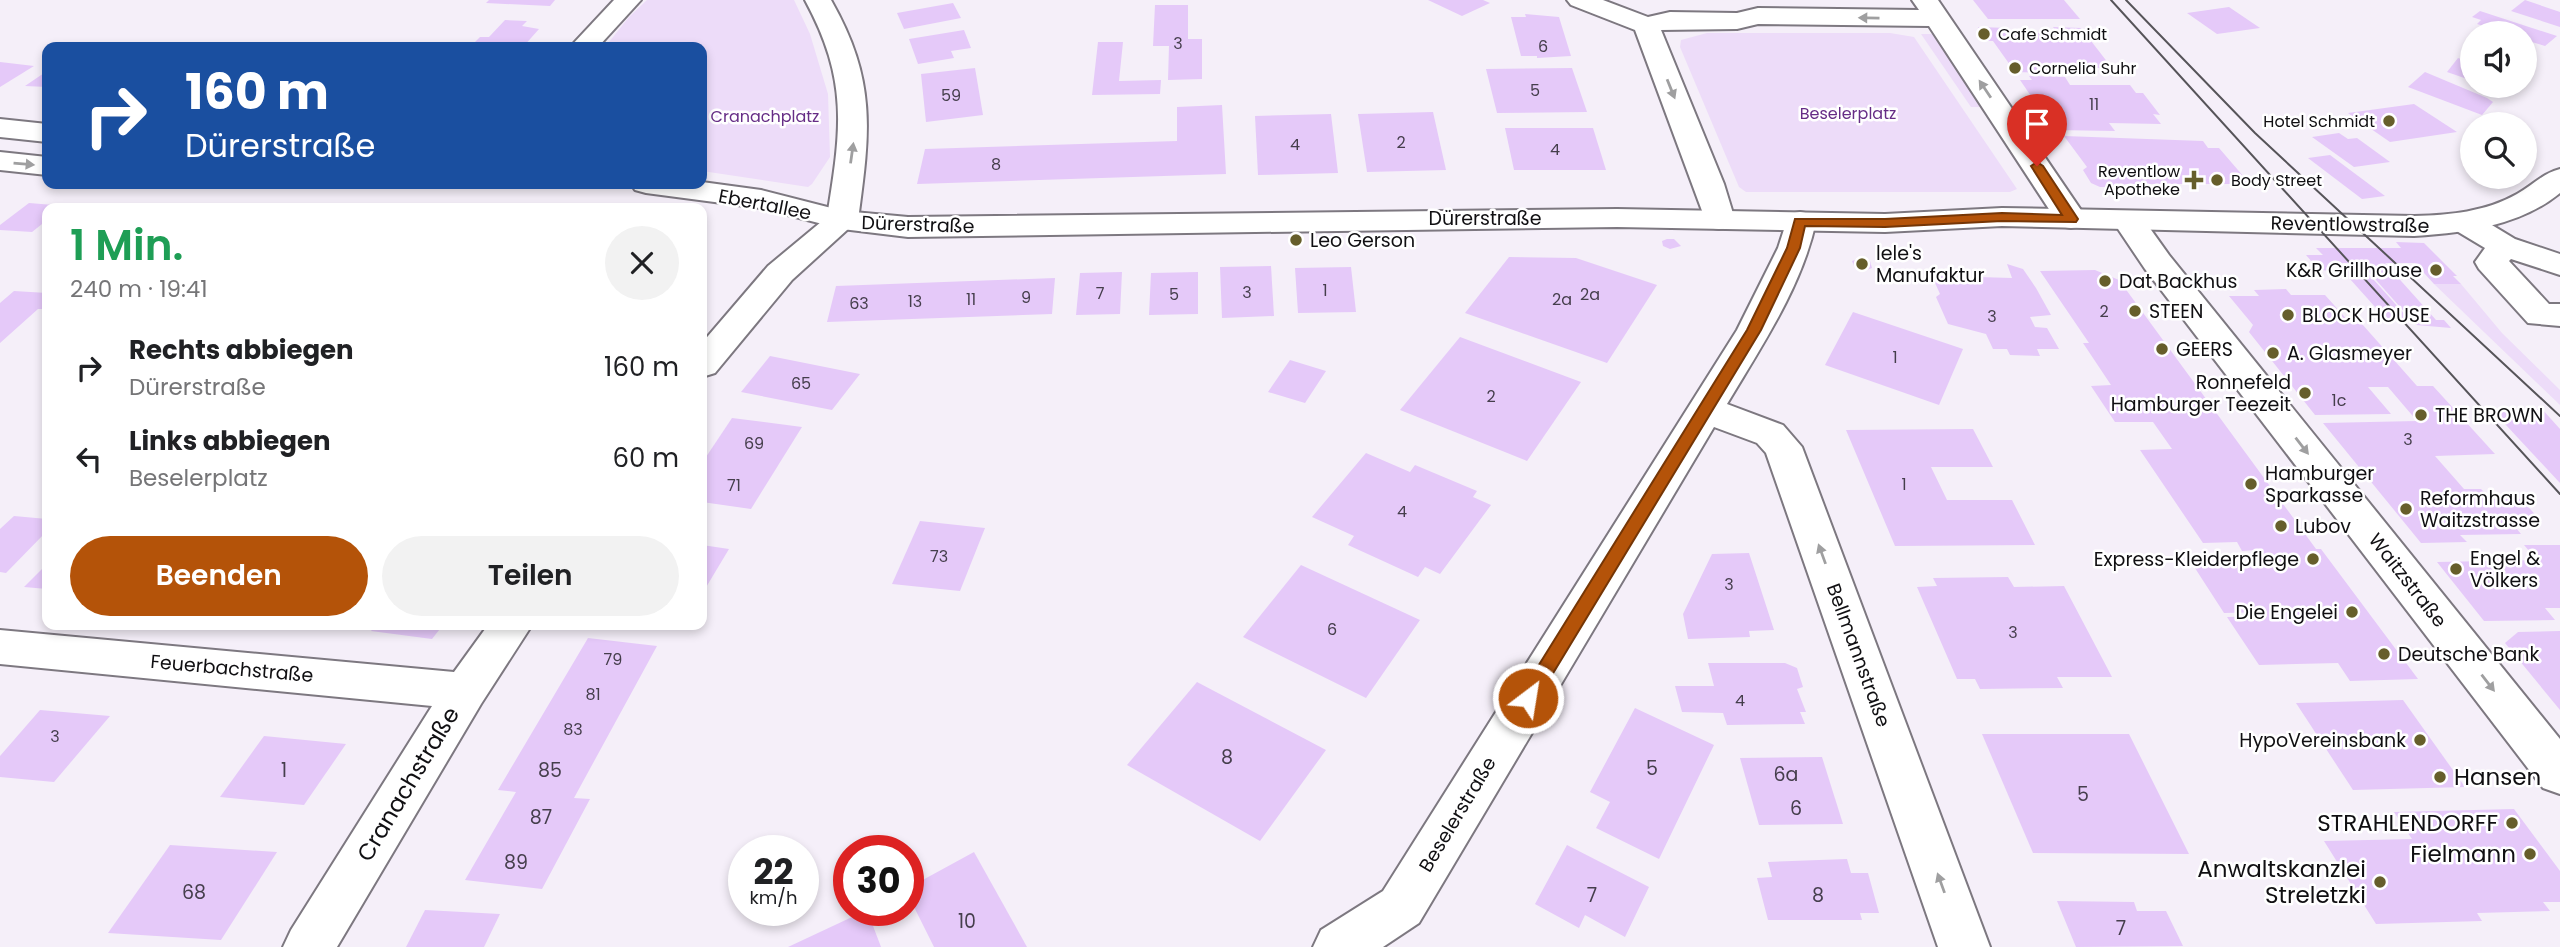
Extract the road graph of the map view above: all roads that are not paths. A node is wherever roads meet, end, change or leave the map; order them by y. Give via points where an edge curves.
1 (628, 0) edge
2 (818, 0) edge
3 (1580, 0) edge
4 (1931, 9) edge
5 (1646, 25) junction
6 (588, 42) edge
7 (0, 128) edge
8 (42, 132) edge
9 (0, 161) edge
10 (42, 165) edge
11 (2560, 178) edge
12 (684, 189) edge
13 (2071, 219) junction
14 (842, 220) junction
15 (1720, 220) junction
16 (2128, 220) junction
17 (1800, 222) junction
18 (2466, 223) junction
19 (2504, 246) junction
20 (2560, 265) edge
21 (2560, 316) edge
22 (707, 359) edge
23 (1704, 408) junction
24 (508, 630) edge
25 (0, 647) edge
26 (465, 691) junction
27 (2560, 774) edge
28 (309, 947) edge
29 (1339, 947) edge
30 (1964, 947) edge

1 - 6 street
14 -> 2 street via 856,119 849,60
3 - 5 street
4 -> 5 street via 1758,16 1737,21 1670,20
13 -> 4 street
5 -> 15 street
7 - 8 street
9 -> 10 street
11 - 18 street, Reventlowstraße via 2522,204
12 - 14 street, Ebertallee via 761,199
13 - 16 street, Dürerstraße
13 - 17 street, Dürerstraße
14 - 15 street, Dürerstraße via 908,227 1408,218
14 - 22 street via 780,273
15 - 17 street, Dürerstraße
16 - 18 street, Reventlowstraße
16 -> 27 street, Waitzstraße
17 - 23 street, Beselerstraße via 1794,248 1754,330
18 - 19 street
19 - 20 street
19 - 21 street via 2491,262 2540,315
23 - 29 street, Beselerstraße via 1401,907
30 -> 23 street, Bellmannstraße via 1783,447 1770,434
24 - 26 street, Cranachstraße
25 - 26 street, Feuerbachstraße
26 - 28 street, Cranachstraße

